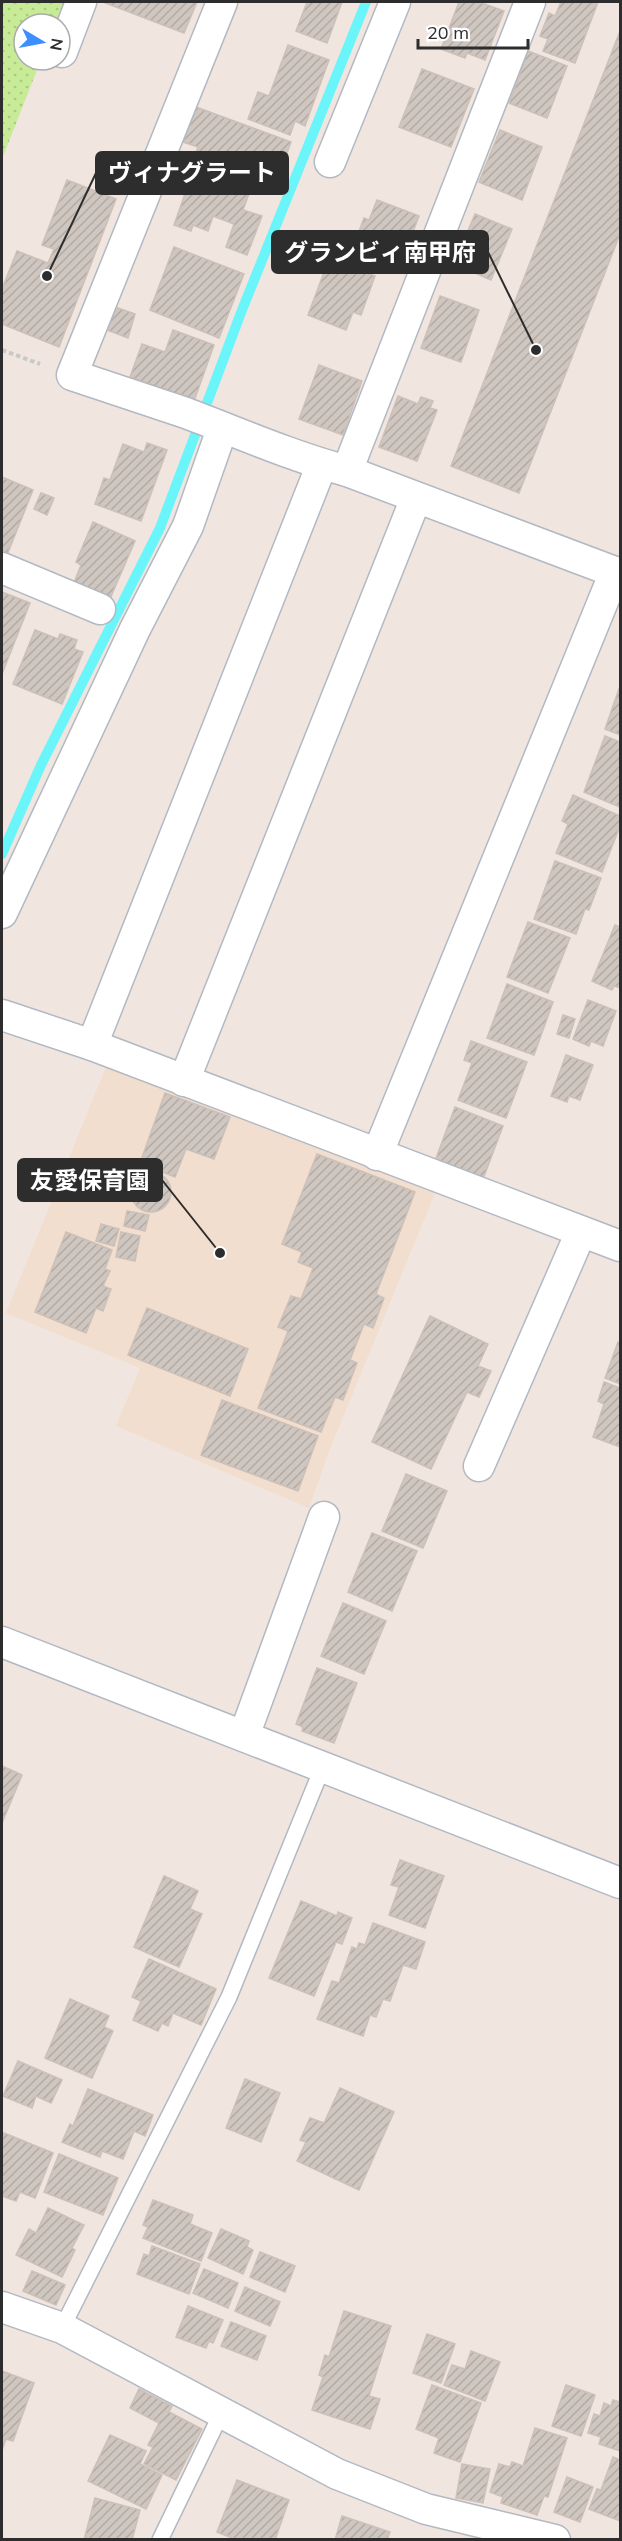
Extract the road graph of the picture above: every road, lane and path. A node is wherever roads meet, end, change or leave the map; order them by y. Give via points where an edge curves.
1 (81, 2) edge
2 (222, 2) edge
3 (395, 2) edge
4 (530, 2) edge
5 (72, 25) edge
6 (330, 162) dead end
7 (2, 350) edge
8 (72, 375) junction
9 (218, 428) junction
10 (334, 467) junction
11 (416, 498) junction
12 (2, 568) edge
13 (618, 573) edge
14 (100, 609) dead end
15 (2, 913) edge
16 (2, 1015) edge
17 (92, 1045) junction
18 (184, 1081) junction
19 (377, 1155) junction
20 (580, 1232) junction
21 (621, 1246) edge
22 (479, 1466) dead end
23 (324, 1517) dead end
24 (2, 1642) edge
25 (244, 1736) junction
26 (323, 1766) junction
27 (621, 1883) edge
28 (2, 2307) edge
29 (62, 2328) junction
30 (221, 2414) junction
31 (160, 2540) edge
32 (555, 2540) edge

1 - 5 street
2 - 8 street
3 - 6 street
4 - 10 street
7 - 8 path
8 - 9 street
9 - 10 street
9 - 15 street via 189,526 135,629
10 - 11 street
10 - 17 street
11 - 13 street
11 - 18 street
12 - 14 street
13 - 19 street
16 - 17 street
17 - 18 street
18 - 19 street
19 - 20 street
20 - 21 street
20 - 22 street
23 - 25 street
24 - 25 street
25 - 26 street
26 - 27 street
26 - 29 lane via 229,1997
28 - 29 street
29 - 30 street
30 - 31 lane
30 - 32 street via 337,2474 426,2509

